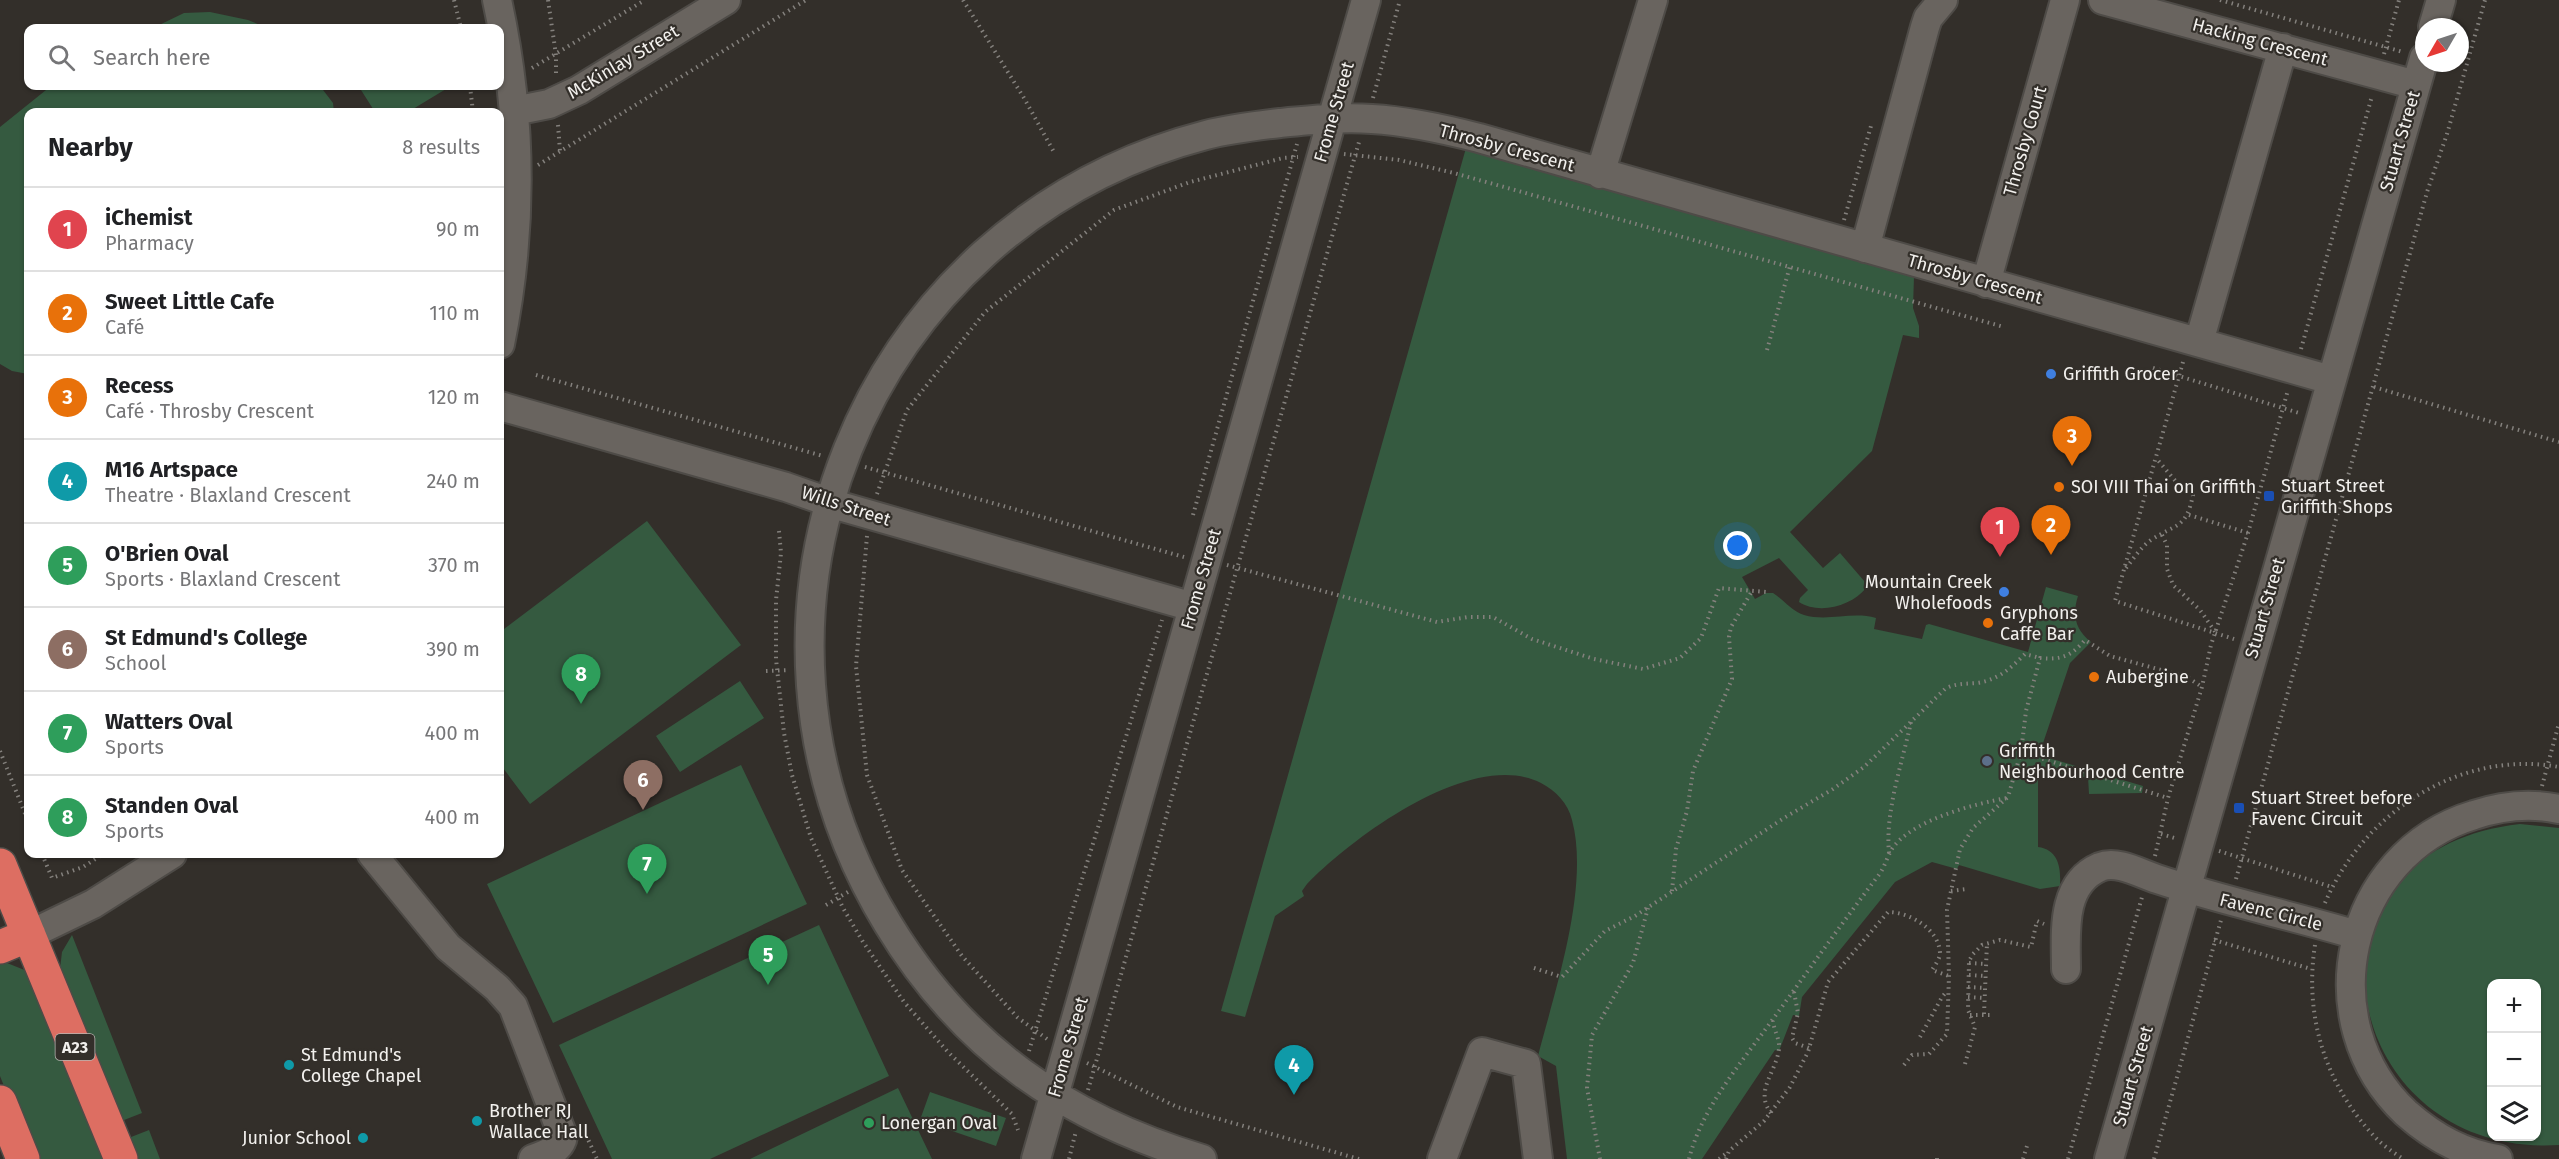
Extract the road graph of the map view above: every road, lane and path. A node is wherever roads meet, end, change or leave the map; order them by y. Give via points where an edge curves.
1 (454, 0) edge
2 (497, 0) edge
3 (548, 0) edge
4 (645, 0) edge
5 (726, 0) edge
6 (806, 0) edge
7 (963, 0) edge
8 (1366, 0) edge
9 (1400, 0) edge
10 (1653, 0) edge
11 (1943, 0) edge
12 (2065, 0) edge
13 (2103, 0) edge
14 (2220, 0) edge
15 (2399, 0) edge
16 (2440, 0) edge
17 (2486, 0) edge
18 (2435, 18) edge
19 (460, 24) edge
20 (502, 24) edge
21 (504, 36) edge
22 (2386, 46) junction
23 (2283, 48) junction
24 (2414, 55) edge
25 (2378, 75) junction
26 (2416, 85) junction
27 (470, 90) edge
28 (473, 108) edge
29 (514, 111) junction
30 (1333, 118) junction
31 (1367, 118) junction
32 (560, 151) dead end
33 (1055, 154) dead end
34 (1600, 174) junction
35 (1864, 248) junction
36 (1790, 266) dead end
37 (1986, 283) junction
38 (504, 315) edge
39 (2194, 341) junction
40 (1767, 350) dead end
41 (2153, 368) dead end
42 (2295, 369) junction
43 (2179, 377) junction
44 (2331, 380) junction
45 (2374, 387) junction
46 (504, 407) edge
47 (2283, 408) junction
48 (2319, 420) junction
49 (2559, 442) edge
50 (2159, 445) junction
51 (830, 502) junction
52 (2189, 515) junction
53 (2248, 533) junction
54 (2162, 535) junction
55 (1194, 558) junction
56 (1238, 567) junction
57 (2124, 571) junction
58 (1752, 591) junction
59 (1767, 592) dead end
60 (1181, 604) junction
61 (2216, 634) junction
62 (2255, 645) junction
63 (2040, 658) junction
64 (2202, 687) junction
65 (1911, 722) junction
66 (2559, 723) edge
67 (0, 751) edge
68 (2020, 752) junction
69 (2547, 765) junction
70 (2559, 767) edge
71 (2007, 797) junction
72 (2168, 798) junction
73 (2548, 808) edge
74 (24, 810) edge
75 (2161, 834) junction
76 (2198, 845) junction
77 (1889, 853) junction
78 (44, 858) edge
79 (97, 858) edge
80 (166, 858) edge
81 (375, 858) edge
82 (2242, 858) junction
83 (0, 865) edge
84 (2148, 876) junction
85 (865, 883) junction
86 (2332, 887) dead end
87 (1967, 889) dead end
88 (2186, 889) junction
89 (1672, 891) junction
90 (1950, 891) junction
91 (2228, 902) junction
92 (826, 905) dead end
93 (1648, 908) junction
94 (2035, 930) dead end
95 (2357, 935) junction
96 (2214, 939) junction
97 (15, 941) edge
98 (1987, 943) junction
99 (1969, 963) junction
100 (1986, 964) junction
101 (1534, 968) dead end
102 (2066, 969) dead end
103 (2311, 969) dead end
104 (1969, 975) junction
105 (1949, 976) junction
106 (1985, 976) junction
107 (1968, 987) junction
108 (1985, 988) junction
109 (1794, 991) junction
110 (1947, 992) junction
111 (1968, 997) junction
112 (1984, 998) junction
113 (1984, 1014) junction
114 (1970, 1015) junction
115 (1990, 1015) dead end
116 (1772, 1020) junction
117 (1920, 1037) dead end
118 (1809, 1048) junction
119 (1965, 1064) dead end
120 (1904, 1065) dead end
121 (1022, 1072) junction
122 (1054, 1094) junction
123 (0, 1102) edge
124 (1082, 1112) junction
125 (1771, 1113) junction
126 (2027, 1146) dead end
127 (1729, 1152) junction
128 (2488, 1158) edge
129 (23, 1159) edge
130 (121, 1159) edge
131 (533, 1159) edge
132 (1036, 1159) edge
133 (1069, 1159) edge
134 (1202, 1159) edge
135 (1442, 1159) edge
136 (1538, 1159) edge
137 (1600, 1159) edge
138 (1689, 1159) edge
139 (1719, 1159) edge
140 (1726, 1159) edge
141 (2023, 1159) edge
142 (2068, 1159) edge
143 (2109, 1159) edge
144 (2154, 1159) edge

1 - 19 path
2 - 20 street
3 - 4 path via 556,55
5 - 29 street, McKinlay Street via 579,90 549,104
6 - 32 path
7 - 33 path
8 - 30 street, Frome Street
9 - 31 path
10 - 34 street
11 - 35 street via 1925,27
12 - 37 street, Throsby Court
13 - 23 street, Hacking Crescent
14 - 22 path
15 - 22 path
16 - 18 street
17 - 45 path via 2427,192
21 - 29 street
22 - 24 path
22 - 25 path
23 - 25 street, Hacking Crescent
23 - 39 street
24 - 26 street, Stuart Street
25 - 26 street, Hacking Crescent
25 - 42 path
26 - 44 street, Stuart Street
27 - 28 path
29 - 38 street via 515,234
30 - 31 street, Throsby Crescent
30 - 51 street, Throsby Crescent via 1224,131 1155,151 1084,183 1008,234 937,304 890,366 852,437
30 - 55 street, Frome Street
31 - 34 street, Throsby Crescent via 1458,133
31 - 56 path
34 - 35 street, Throsby Crescent
35 - 37 street, Throsby Crescent
36 - 40 path
37 - 39 street, Throsby Crescent
39 - 42 street, Throsby Crescent
39 - 43 path
41 - 43 path
42 - 44 street, Throsby Crescent
42 - 47 path
43 - 47 path
43 - 50 path
44 - 48 street, Stuart Street
45 - 49 path
45 - 82 path
46 - 51 street, Wills Street
47 - 48 path
47 - 53 path
48 - 62 street, Stuart Street
50 - 52 path via 2155,460 2193,495
50 - 57 path
51 - 60 street, Wills Street
51 - 85 street, Throsby Crescent via 810,596 811,690 830,793
52 - 53 path
52 - 54 path
53 - 61 path
54 - 57 path via 2141,549
54 - 61 path via 2173,585 2200,610
55 - 56 path
55 - 60 street, Frome Street
55 - 60 path
56 - 58 path via 1437,622 1493,617 1532,639 1594,659 1643,669 1680,658 1701,638 1719,588
56 - 124 path
57 - 61 path via 2115,601
58 - 59 path
58 - 89 path via 1731,627 1732,679 1693,771 1676,849
60 - 121 path
60 - 122 street, Frome Street
61 - 62 path
61 - 64 path
62 - 76 street, Stuart Street
63 - 64 path via 2067,657 2085,640 2110,656 2187,677
63 - 65 path via 2025,654 2012,669 1991,679 1950,686
63 - 68 path
64 - 72 path
65 - 77 path via 1892,812
65 - 89 path via 1880,753 1833,789
66 - 69 path
67 - 74 path
68 - 71 path
68 - 72 path
69 - 70 path
69 - 73 path
71 - 77 path via 1918,827
71 - 90 path via 1965,839
72 - 75 path
73 - 95 street via 2489,810 2433,833 2389,873 2372,898
75 - 76 path
75 - 84 path
76 - 82 path
76 - 88 street, Stuart Street
77 - 109 path via 1886,867
78 - 79 path via 52,878
80 - 97 street via 93,904
81 - 131 street via 451,951 513,1006 563,1136 557,1148
82 - 86 path
82 - 91 path
83 - 97 highway, A23
84 - 88 street, Favenc Circle
84 - 102 street, Favenc Circle via 2127,867 2101,866 2080,881 2067,908
84 - 142 path
85 - 92 path
85 - 121 street, Throsby Crescent via 893,933 935,992 977,1036
87 - 90 path
88 - 91 street, Favenc Circle
88 - 143 street, Stuart Street
89 - 93 path
90 - 105 path via 1946,921
91 - 95 street, Favenc Circle
91 - 96 path
93 - 101 path via 1605,931 1562,976
93 - 137 path via 1633,963 1592,1035 1587,1088
94 - 98 path via 2031,947 2000,940
95 - 128 street via 2350,970 2351,1006 2359,1040 2374,1072 2394,1101 2420,1125 2451,1144
96 - 103 path
96 - 144 path
97 - 130 highway, A23
98 - 99 path via 1973,954
98 - 100 path
99 - 100 path
99 - 104 path
100 - 106 path
104 - 106 path
104 - 107 path
105 - 110 path
105 - 118 path via 1932,970 1940,952 1928,930 1911,915 1888,912 1828,982
106 - 108 path
107 - 108 path
107 - 111 path
108 - 112 path
109 - 116 path
109 - 118 path via 1798,1013 1792,1038
110 - 117 path
110 - 120 path via 1947,1034 1929,1054 1912,1055
111 - 112 path
111 - 114 path
112 - 113 path
113 - 114 path
113 - 115 path
114 - 119 path via 1976,1027
116 - 125 path via 1779,1050 1763,1094
116 - 138 path via 1715,1104 1695,1138
118 - 125 path via 1790,1087
121 - 122 street, Throsby Crescent
122 - 124 street, Throsby Crescent
122 - 132 street, Frome Street
123 - 129 highway
124 - 133 path
124 - 134 street, Throsby Crescent via 1142,1140
125 - 127 path
126 - 141 path
127 - 139 path
127 - 140 path
135 - 136 street via 1482,1052 1526,1065

